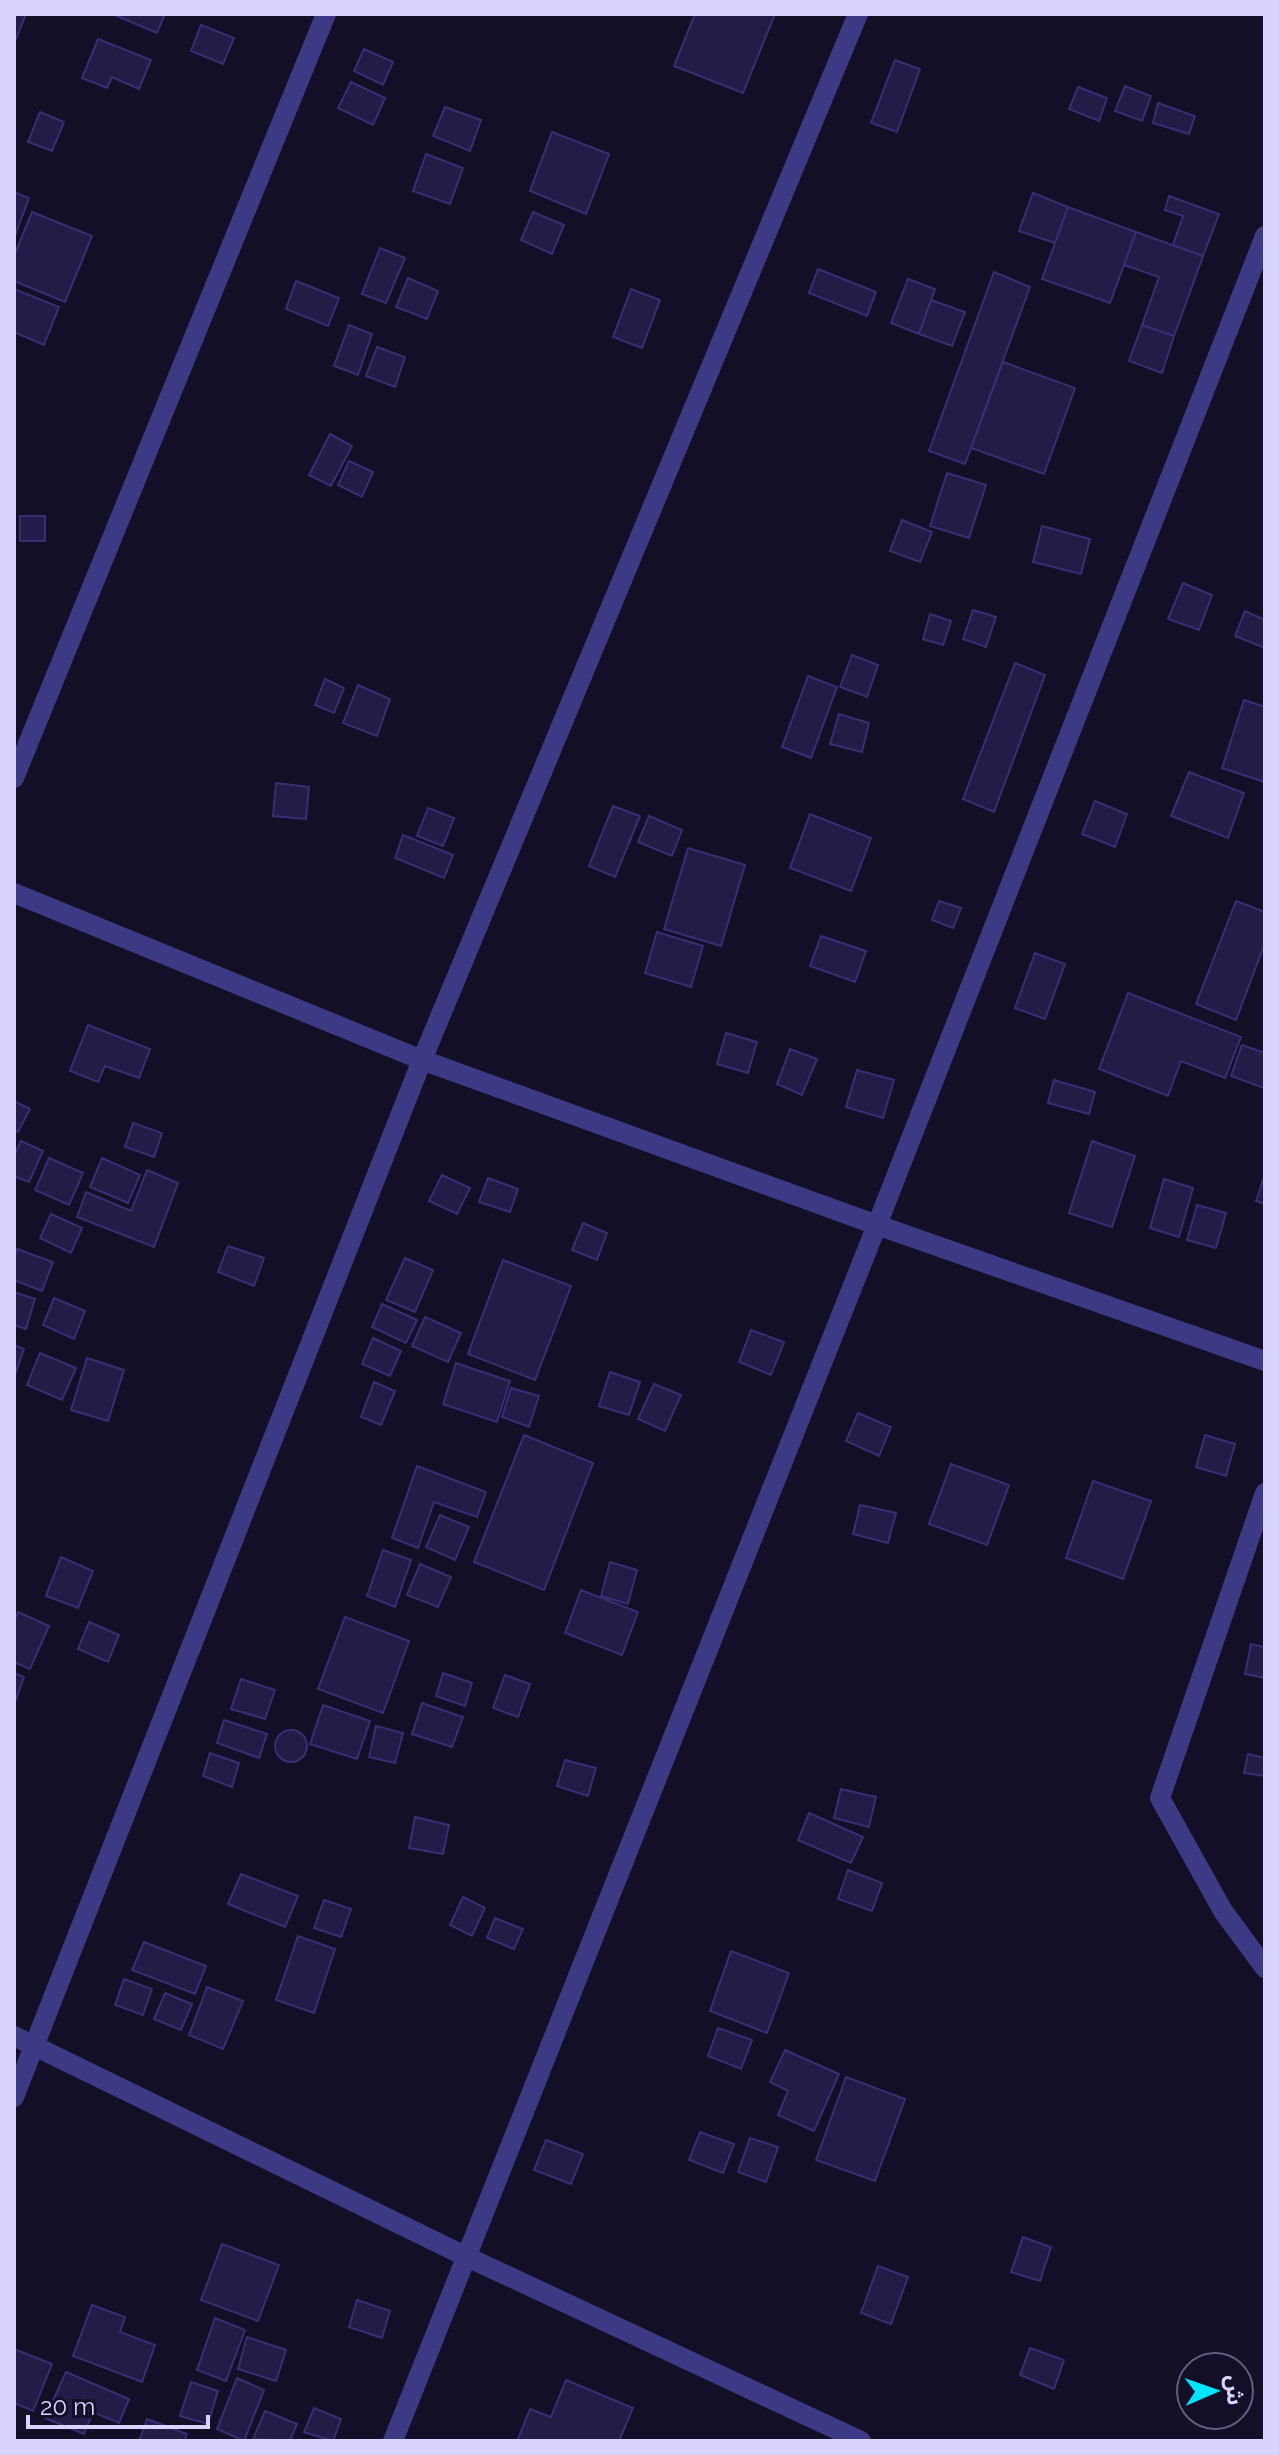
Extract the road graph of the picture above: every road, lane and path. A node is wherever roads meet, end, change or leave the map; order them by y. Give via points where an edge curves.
1 (326, 14) edge
2 (858, 14) edge
3 (1265, 236) edge
4 (14, 778) edge
5 (14, 893) edge
6 (422, 1060) junction
7 (877, 1225) junction
8 (1265, 1361) edge
9 (1265, 1493) edge
10 (1265, 1968) edge
11 (14, 2036) edge
12 (34, 2044) junction
13 (14, 2097) edge
14 (465, 2256) junction
15 (393, 2441) edge
16 (861, 2441) edge

1 - 4 street
2 - 6 street
3 - 7 street
5 - 6 street
6 - 7 street
6 - 12 street
7 - 8 street
7 - 14 street
9 - 10 street via 1160,1798 1223,1911
11 - 12 street
12 - 13 street
12 - 14 street
14 - 15 street
14 - 16 street

